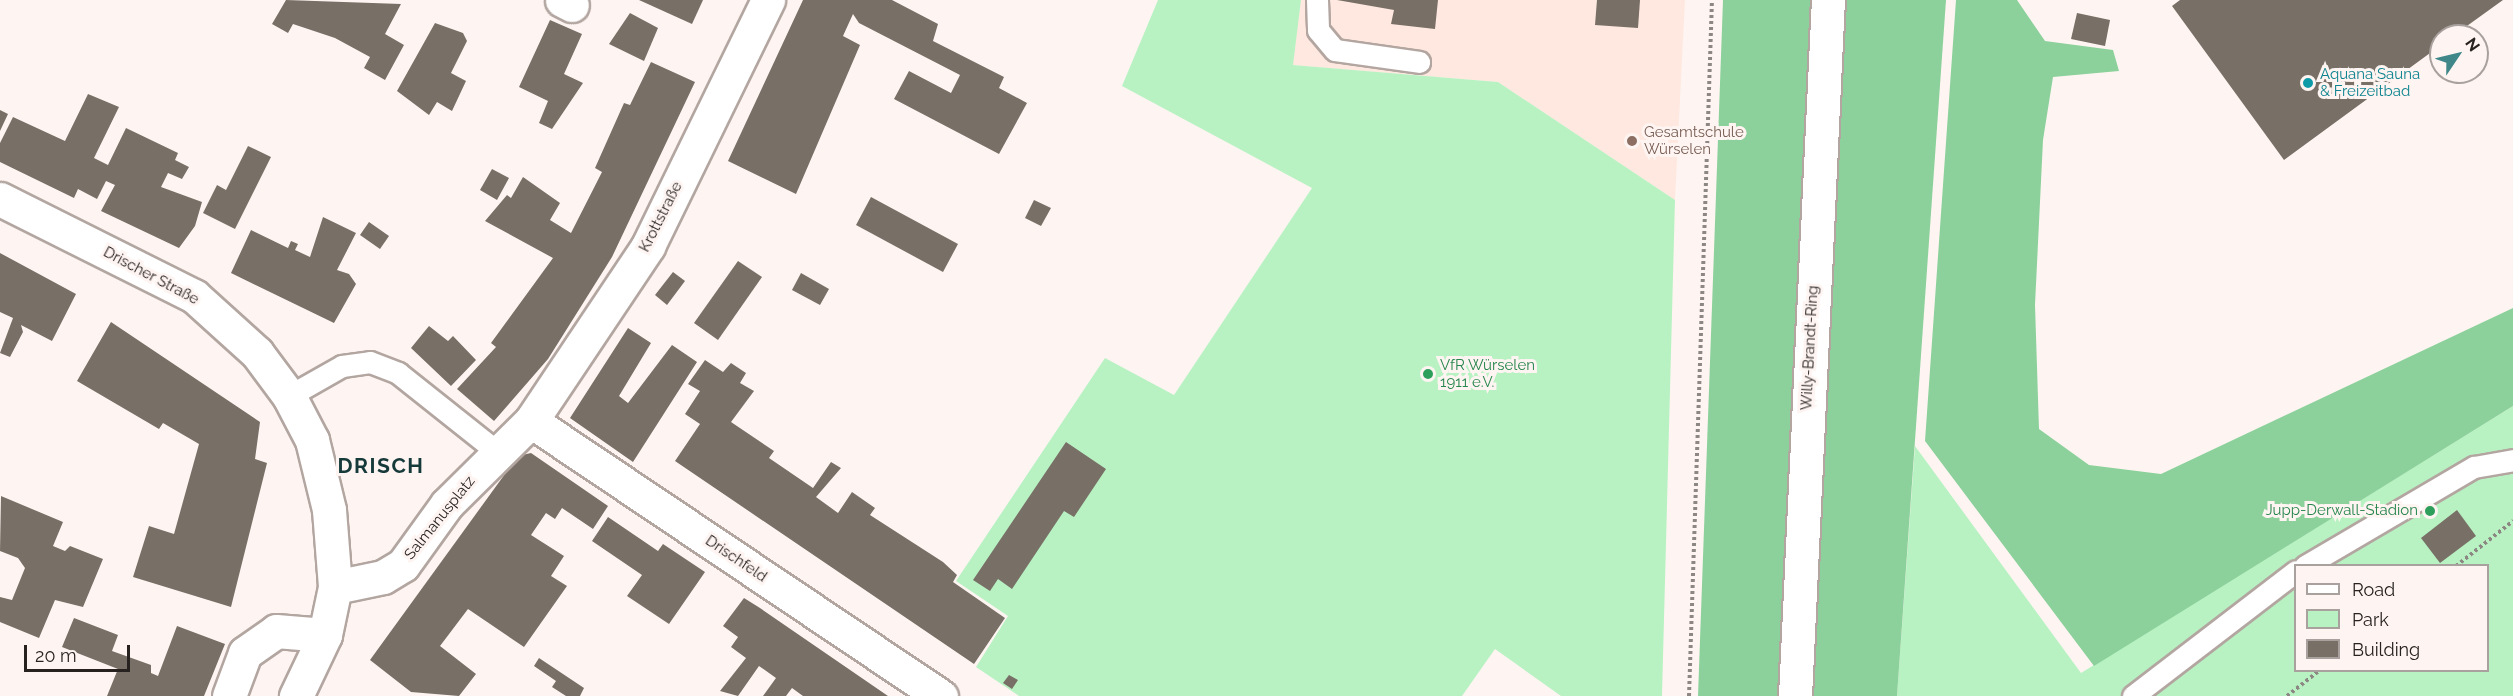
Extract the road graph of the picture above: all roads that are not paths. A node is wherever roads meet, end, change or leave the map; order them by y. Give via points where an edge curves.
1 (768, 0) edge
2 (1317, 0) edge
3 (1828, 0) edge
4 (1419, 62) dead end
5 (0, 199) edge
6 (289, 396) junction
7 (531, 422) junction
8 (496, 451) junction
9 (2513, 460) edge
10 (2309, 564) edge
11 (2294, 572) edge
12 (335, 587) junction
13 (325, 635) junction
14 (229, 696) edge
15 (296, 696) edge
16 (941, 696) edge
17 (1795, 696) edge
18 (2133, 696) edge

1 - 7 street, Krottstraße via 648,246
2 - 4 lane via 1318,30 1335,50
3 - 17 street, Willy-Brandt-Ring
5 - 6 street, Drischer Straße via 194,296 257,352
6 - 8 lane via 342,366 370,362 398,373
6 - 12 street, Drischer Straße via 312,440 329,510
7 - 8 street, Salmanusplatz
7 - 16 street, Drischfeld
8 - 12 street, Salmanusplatz via 447,504 403,565 383,577
9 - 10 lane via 2474,468
11 - 18 lane
12 - 13 street, Drischer Straße
13 - 14 street via 276,631 245,653
13 - 15 street, Drischer Straße

